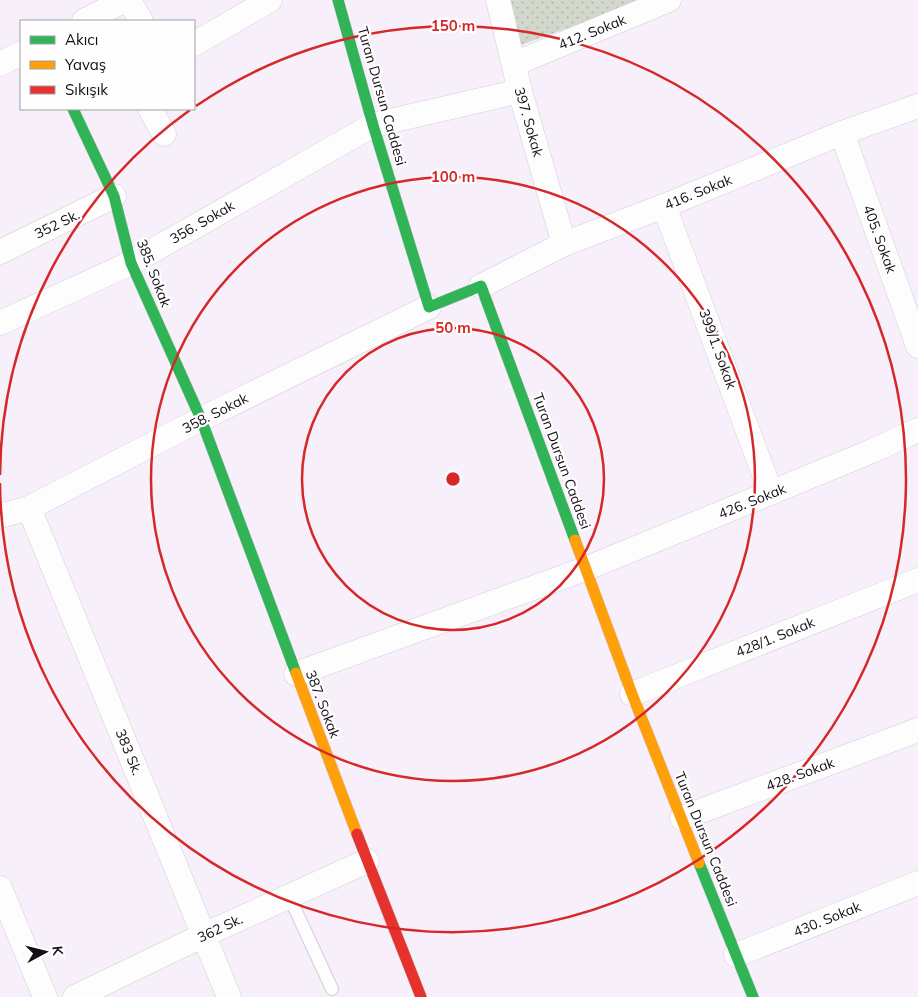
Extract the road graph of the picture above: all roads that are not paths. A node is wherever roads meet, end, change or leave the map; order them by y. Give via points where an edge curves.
1 (125, 0) edge
2 (129, 0) edge
3 (270, 0) edge
4 (338, 0) edge
5 (498, 0) edge
6 (669, 0) edge
7 (86, 20) edge
8 (140, 20) edge
9 (195, 43) edge
10 (20, 54) edge
11 (0, 64) edge
12 (514, 64) junction
13 (520, 91) junction
14 (918, 106) edge
15 (76, 110) edge
16 (151, 110) edge
17 (374, 125) junction
18 (842, 133) junction
19 (164, 134) dead end
20 (114, 196) junction
21 (664, 206) junction
22 (564, 244) junction
23 (0, 252) edge
24 (131, 263) junction
25 (482, 286) junction
26 (429, 307) junction
27 (0, 323) edge
28 (918, 346) edge
29 (201, 419) junction
30 (918, 430) edge
31 (771, 493) junction
32 (29, 508) junction
33 (0, 516) edge
34 (585, 569) junction
35 (918, 580) edge
36 (296, 674) junction
37 (632, 694) junction
38 (918, 730) edge
39 (682, 818) junction
40 (367, 861) junction
41 (918, 882) edge
42 (0, 888) edge
43 (289, 896) junction
44 (204, 935) junction
45 (736, 955) junction
46 (332, 989) dead end
47 (45, 997) edge
48 (75, 997) edge
49 (229, 997) edge
50 (421, 997) edge
51 (753, 997) edge

1 - 7 street
2 - 8 street
3 - 9 street
4 - 17 street, Turan Dursun Caddesi
5 - 12 street, 397. Sokak
6 - 12 street, 412. Sokak
10 - 11 street
12 - 13 street, 397. Sokak
13 - 17 street, 356. Sokak
13 - 22 street, 397. Sokak
14 - 18 street, 416. Sokak
15 - 20 street, 385. Sokak
16 - 19 street
17 - 24 street, 356. Sokak
17 - 26 street, Turan Dursun Caddesi
18 - 21 street, 416. Sokak
18 - 28 street, 405. Sokak
20 - 23 street, 352 Sk.
20 - 24 street, 385. Sokak
21 - 22 street, 416. Sokak
21 - 31 street, 399/1. Sokak
22 - 25 street, 416. Sokak
24 - 27 street, 356. Sokak
24 - 29 street, 385. Sokak
25 - 26 street
25 - 34 street, Turan Dursun Caddesi
26 - 29 street, 358. Sokak
29 - 32 street, 358. Sokak
29 - 36 street, 387. Sokak
30 - 31 street, 426. Sokak
31 - 34 street, 426. Sokak
32 - 33 street, 358. Sokak
32 - 44 street, 383 Sk.
34 - 36 street, 426. Sokak
34 - 37 street, Turan Dursun Caddesi
35 - 37 street, 428/1. Sokak
36 - 40 street, 387. Sokak
37 - 39 street, Turan Dursun Caddesi
38 - 39 street, 428. Sokak
39 - 45 street, Turan Dursun Caddesi
40 - 43 street, 362 Sk.
40 - 50 street, 387. Sokak
41 - 45 street, 430. Sokak
42 - 47 street
43 - 44 street, 362 Sk.
43 - 46 lane
44 - 48 street, 362 Sk.
44 - 49 street, 383 Sk.
45 - 51 street, Turan Dursun Caddesi

